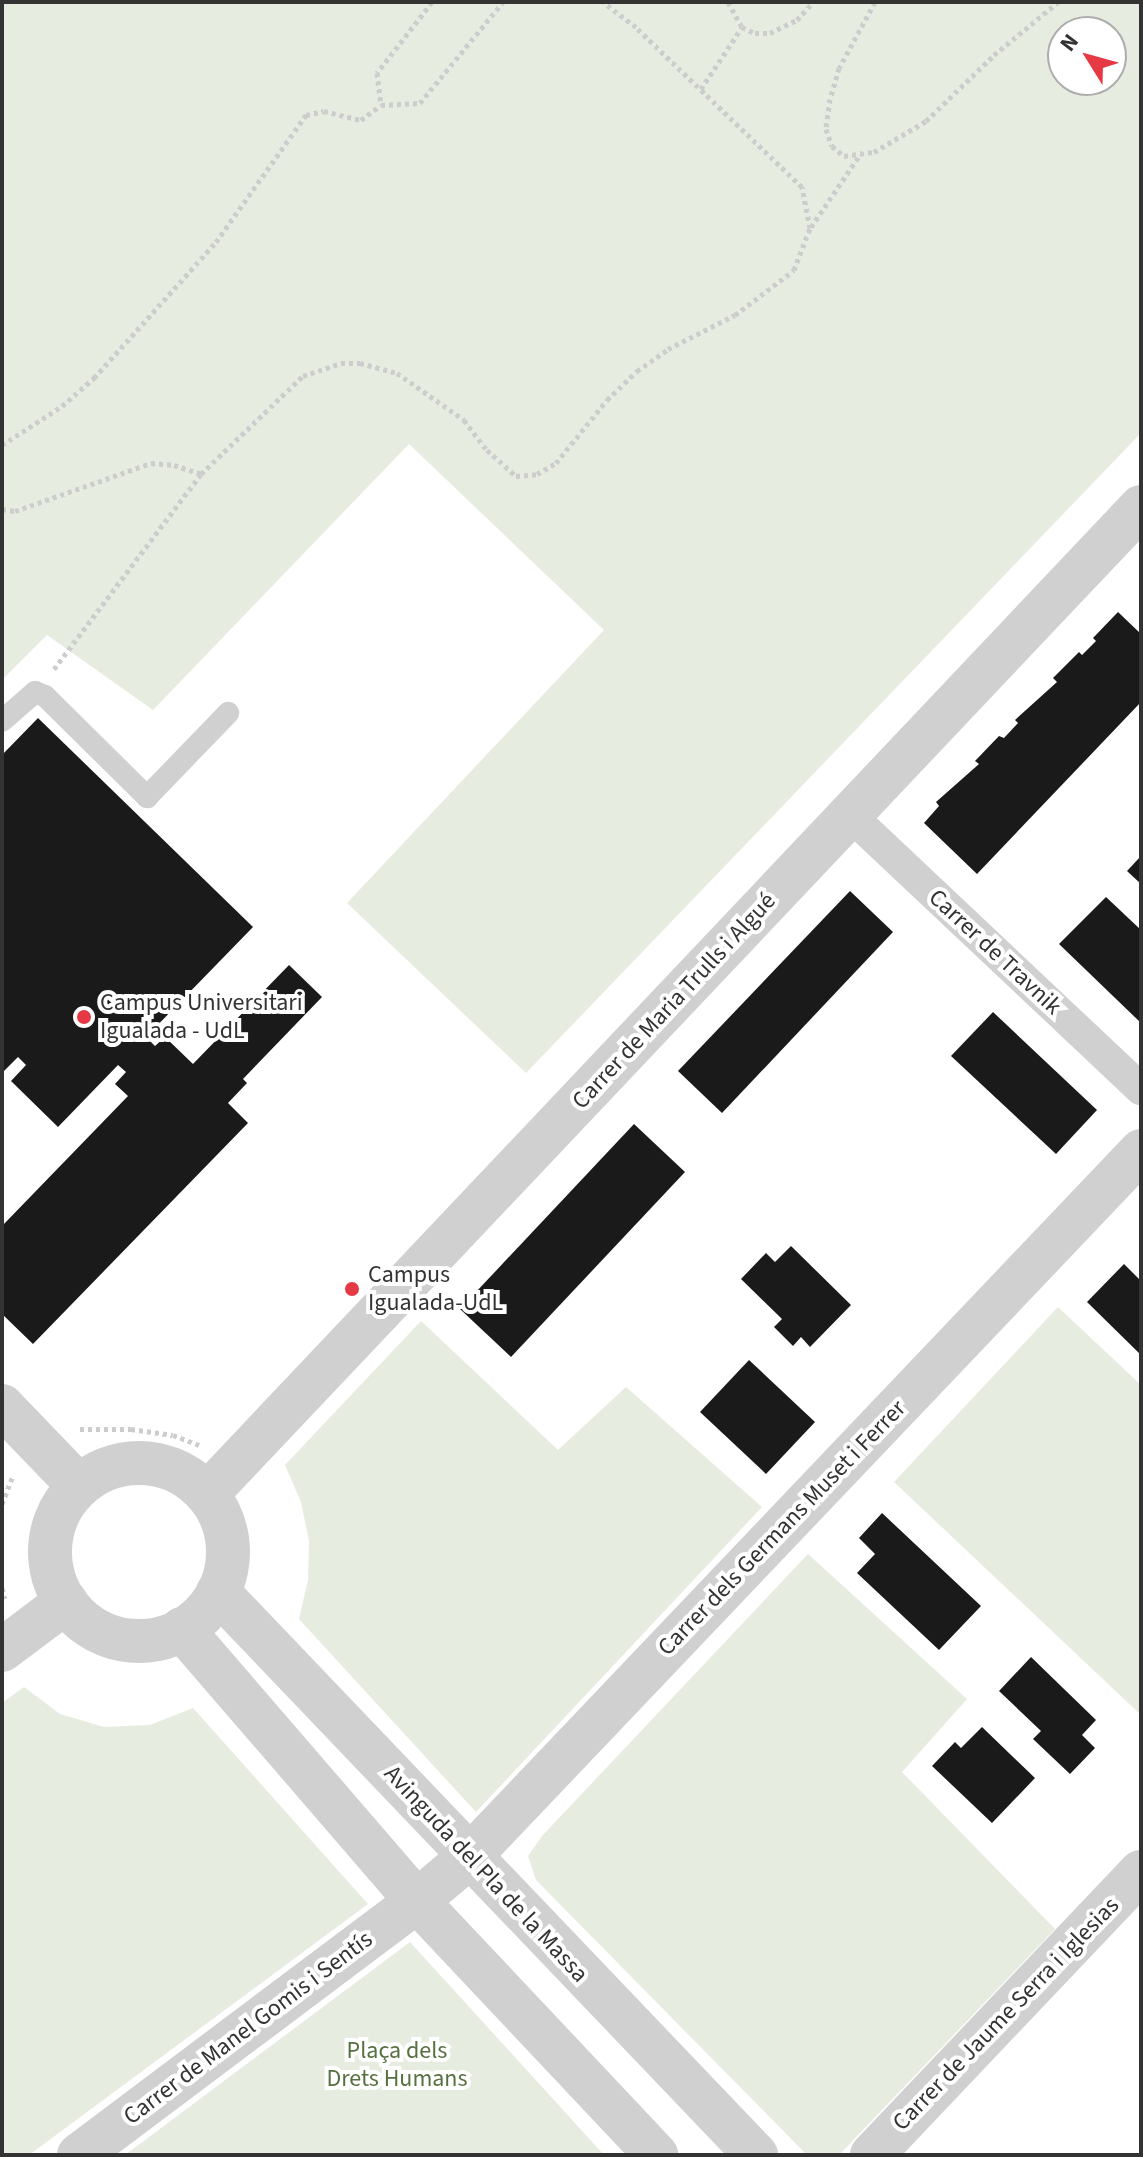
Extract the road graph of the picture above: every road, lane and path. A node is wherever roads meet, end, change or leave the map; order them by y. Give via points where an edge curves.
1 (432, 2) edge
2 (503, 2) edge
3 (603, 2) edge
4 (728, 2) edge
5 (813, 2) edge
6 (875, 2) edge
7 (1058, 2) edge
8 (742, 27) junction
9 (701, 89) junction
10 (381, 105) junction
11 (859, 156) junction
12 (810, 228) junction
13 (2, 445) edge
14 (201, 474) junction
15 (1141, 507) edge
16 (2, 509) edge
17 (35, 692) junction
18 (228, 713) dead end
19 (2, 721) edge
20 (850, 815) junction
21 (1141, 1089) edge
22 (1141, 1151) edge
23 (2, 1406) edge
24 (79, 1486) junction
25 (207, 1494) junction
26 (218, 1592) junction
27 (66, 1602) junction
28 (182, 1629) junction
29 (2, 1650) edge
30 (468, 1858) junction
31 (1141, 1872) edge
32 (417, 1901) junction
33 (79, 2155) edge
34 (656, 2155) edge
35 (756, 2155) edge
36 (872, 2155) edge

1 - 10 path via 377,73
2 - 10 path via 420,103
3 - 9 path
4 - 8 path
5 - 8 path via 797,20 770,33
6 - 11 path via 839,68 827,114 832,146 844,156
7 - 11 path via 926,121
8 - 9 path
9 - 12 path via 802,187
10 - 13 path via 361,120 324,111 306,115 216,242 94,378
11 - 12 path
12 - 14 path via 794,270 735,315 637,371 556,463 537,474 516,476 464,420 415,383 379,368 341,363 303,376
14 - 16 path via 151,463 28,507
14 - 17 path
15 - 20 street, Carrer de Maria Trulls i Algué
17 - 18 lane via 147,797
17 - 19 lane
20 - 21 street, Carrer de Travnik
20 - 25 street, Carrer de Maria Trulls i Algué
22 - 30 street, Carrer dels Germans Muset i Ferrer
23 - 24 street
24 - 25 street via 110,1468 145,1463 179,1472
24 - 27 street via 60,1512 51,1542 53,1574
25 - 26 street via 221,1516 227,1541
26 - 28 street
26 - 30 street, Avinguda del Pla de la Massa
27 - 28 street via 84,1621 119,1638 145,1640
27 - 29 street
28 - 32 street
30 - 32 street, Carrer dels Germans Muset i Ferrer
30 - 35 street, Avinguda del Pla de la Massa
31 - 36 street, Carrer de Jaume Serra i Iglesias
32 - 33 street, Carrer de Manel Gomis i Sentís
32 - 34 street

